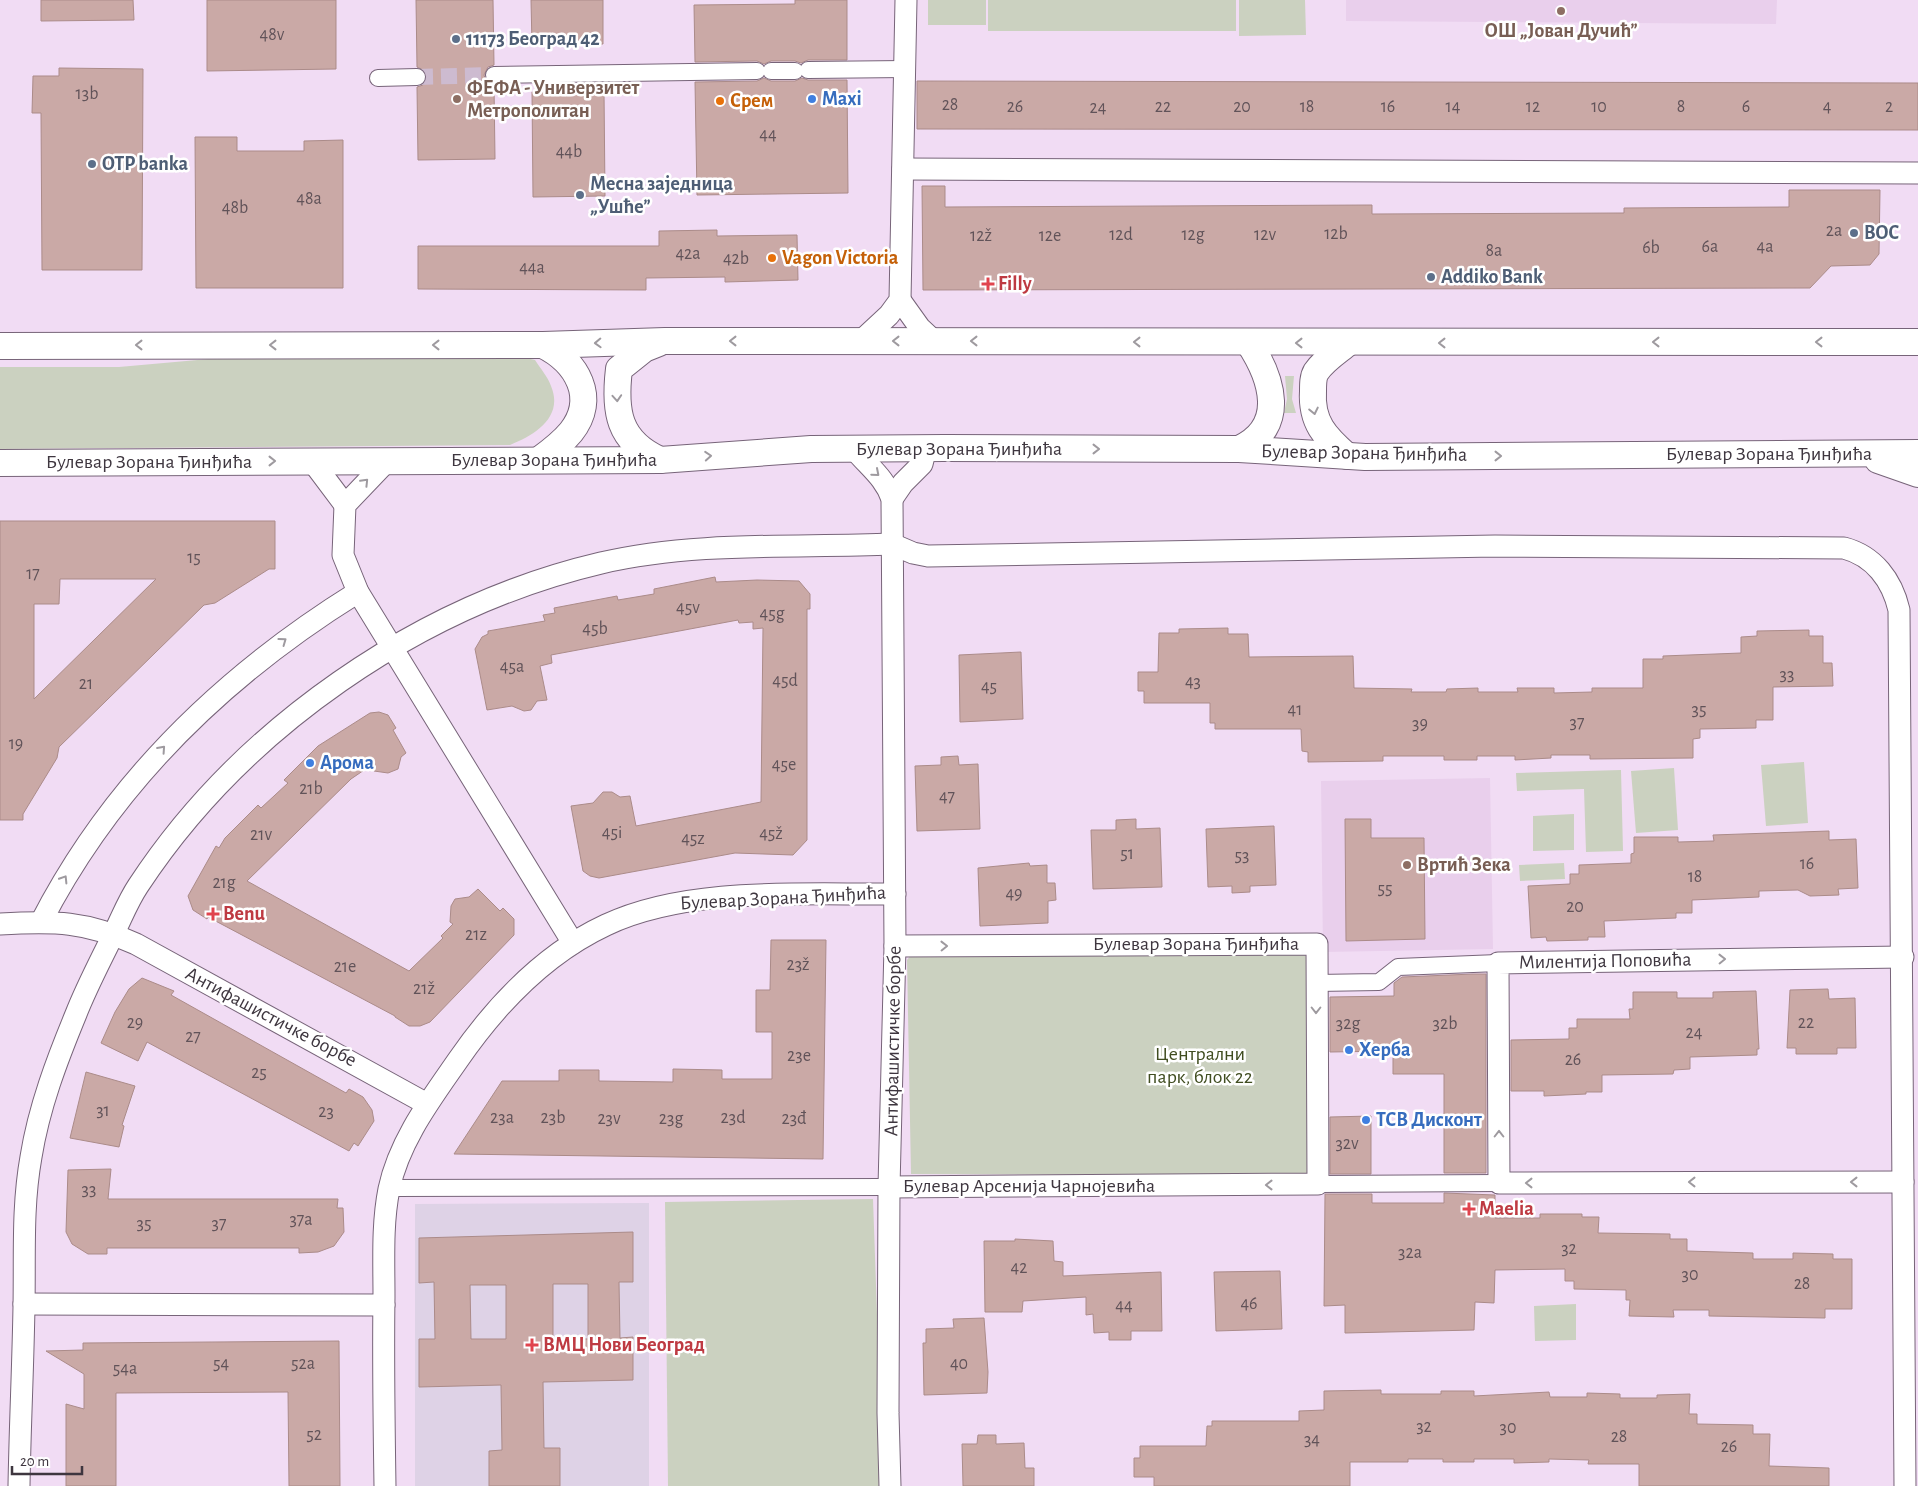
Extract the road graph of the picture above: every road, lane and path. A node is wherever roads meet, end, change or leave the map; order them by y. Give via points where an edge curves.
1 (906, 0) edge
2 (905, 69) junction
3 (494, 75) tunnel mouth
4 (417, 77) tunnel mouth
5 (378, 78) dead end
6 (903, 169) junction
7 (1918, 174) edge
8 (900, 300) junction
9 (1918, 321) edge
10 (665, 341) junction
11 (861, 341) junction
12 (934, 342) junction
13 (1249, 342) junction
14 (1868, 342) junction
15 (1918, 342) edge
16 (1348, 343) junction
17 (543, 345) junction
18 (0, 346) edge
19 (926, 448) junction
20 (1239, 449) junction
21 (855, 450) junction
22 (1918, 453) edge
23 (1860, 454) junction
24 (1347, 456) junction
25 (539, 460) junction
26 (660, 460) junction
27 (312, 461) junction
28 (387, 461) junction
29 (0, 463) edge
30 (1918, 474) edge
31 (892, 499) junction
32 (345, 505) junction
33 (892, 544) junction
34 (358, 592) junction
35 (393, 648) junction
36 (895, 894) junction
37 (41, 922) junction
38 (0, 924) edge
39 (114, 934) junction
40 (573, 944) junction
41 (896, 946) junction
42 (1903, 957) junction
43 (1498, 963) junction
44 (1316, 983) junction
45 (428, 1104) junction
46 (1903, 1182) junction
47 (1499, 1183) junction
48 (1318, 1184) junction
49 (889, 1187) junction
50 (389, 1188) junction
51 (1911, 1236) edge
52 (1911, 1264) edge
53 (24, 1304) junction
54 (384, 1305) junction
55 (19, 1486) edge
56 (384, 1486) edge
57 (890, 1486) edge
58 (1905, 1486) edge

1 - 2 street
2 - 3 street
2 - 6 street
4 - 5 street
6 - 7 street
6 - 8 street
8 - 11 street
8 - 12 street
9 - 14 street
11 -> 10 street
10 -> 17 street
10 -> 26 street via 644,350 619,369 616,397 620,418 628,435 635,445
12 -> 11 street
13 -> 12 street
16 -> 13 street
13 - 20 street via 1267,374 1271,394 1270,416 1252,444
14 - 15 street
14 -> 16 street
16 -> 24 street via 1324,361 1315,374 1312,400 1318,426 1325,437
17 -> 18 street
17 - 25 street via 569,362 576,372 583,396 581,415 572,431
19 -> 20 street, Булевар Зорана Ђинђића
19 - 21 street, Булевар Зорана Ђинђића
19 - 31 street via 922,464
20 - 24 street, Булевар Зорана Ђинђића
26 -> 21 street, Булевар Зорана Ђинђића via 812,449
21 -> 31 street via 882,478
22 - 23 street, Булевар Зорана Ђинђића
24 -> 23 street, Булевар Зорана Ђинђића
23 - 30 street
25 - 26 street, Булевар Зорана Ђинђића
25 - 28 street, Булевар Зорана Ђинђића
27 - 28 street, Булевар Зорана Ђинђића
29 -> 27 street, Булевар Зорана Ђинђића
27 - 32 street
32 -> 28 street
31 - 33 street, Булевар Зорана Ђинђића
32 - 34 street via 343,555
33 - 35 street via 696,551 604,562 482,602
33 - 36 street, Булевар Зорана Ђинђића
33 - 42 street via 928,556 1495,546 1844,548 1858,552 1873,563 1890,583 1899,610
34 - 35 street
37 -> 34 street via 59,886 106,816 177,733 267,654
35 - 39 street via 280,726 220,782 137,887
35 - 40 street
36 - 40 street, Булевар Зорана Ђинђића via 731,897 679,903 606,924
36 - 41 street, Антифашистичке борбе
37 - 38 street, Антифашистичке борбе
37 - 39 street, Антифашистичке борбе via 88,926
39 - 45 street, Антифашистичке борбе
39 - 53 street via 84,992 40,1114 26,1186
40 - 45 street via 526,978 493,1014
41 -> 44 street, Булевар Зорана Ђинђића via 1317,944
41 - 49 street, Антифашистичке борбе
43 -> 42 street, Милентија Поповића
42 - 46 street
43 - 44 street via 1398,967 1379,982
47 -> 43 street, Милентија Поповића
44 -> 48 street
45 - 50 street via 406,1143
46 -> 47 street
46 - 51 street
47 - 48 street
48 -> 49 street, Булевар Арсенија Чарнојевића
49 - 50 street
49 - 57 street, Булевар Арсенија Чарнојевића
50 - 54 street via 384,1237
51 - 52 street
52 - 58 street
53 - 54 street
53 - 55 street
54 - 56 street

